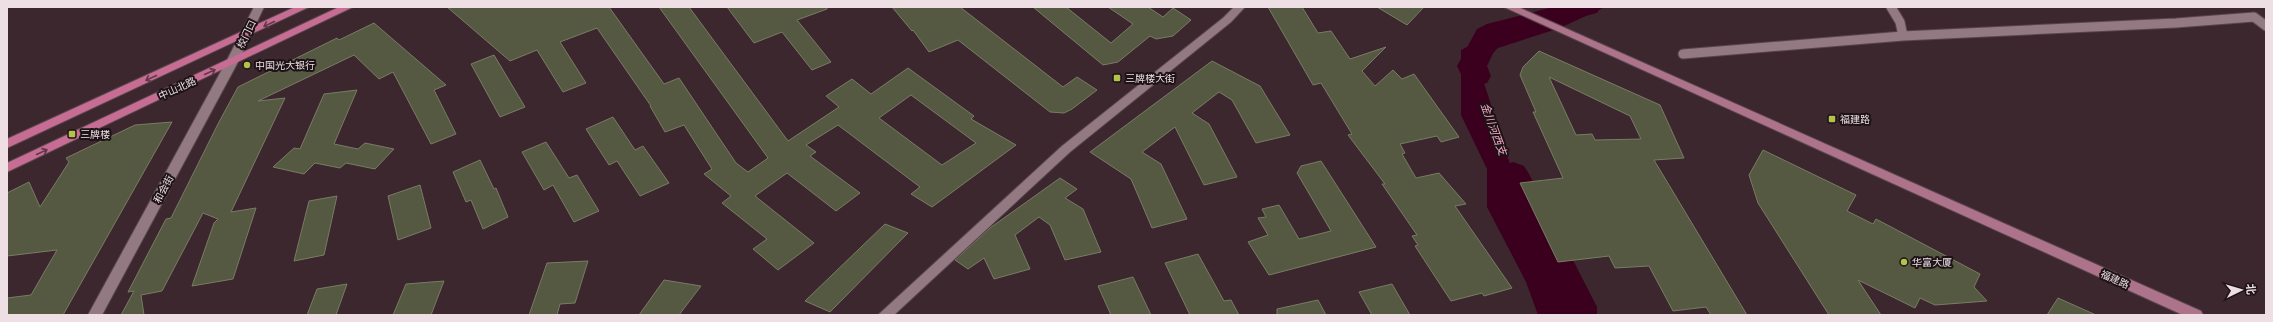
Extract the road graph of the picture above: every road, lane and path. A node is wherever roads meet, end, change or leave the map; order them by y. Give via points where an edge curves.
1 (259, 7) edge
2 (304, 7) edge
3 (348, 7) edge
4 (1240, 7) edge
5 (1509, 7) edge
6 (1891, 7) edge
7 (2266, 26) edge
8 (245, 35) junction
9 (1903, 36) junction
10 (1683, 54) dead end
11 (232, 62) junction
12 (7, 144) edge
13 (7, 168) edge
14 (95, 315) edge
15 (885, 315) edge
16 (2196, 315) edge

1 - 8 street, 校门口
2 -> 8 main road, 中山北路
3 - 11 main road, 中山北路
4 - 15 street via 1066,149
5 - 16 main road, 福建路
6 - 9 lane via 1900,22
7 - 9 lane via 2254,17 2176,24
8 - 11 street, 校门口
8 -> 12 main road, 中山北路
9 - 10 lane
13 -> 11 main road, 中山北路
11 - 14 street, 和会街

